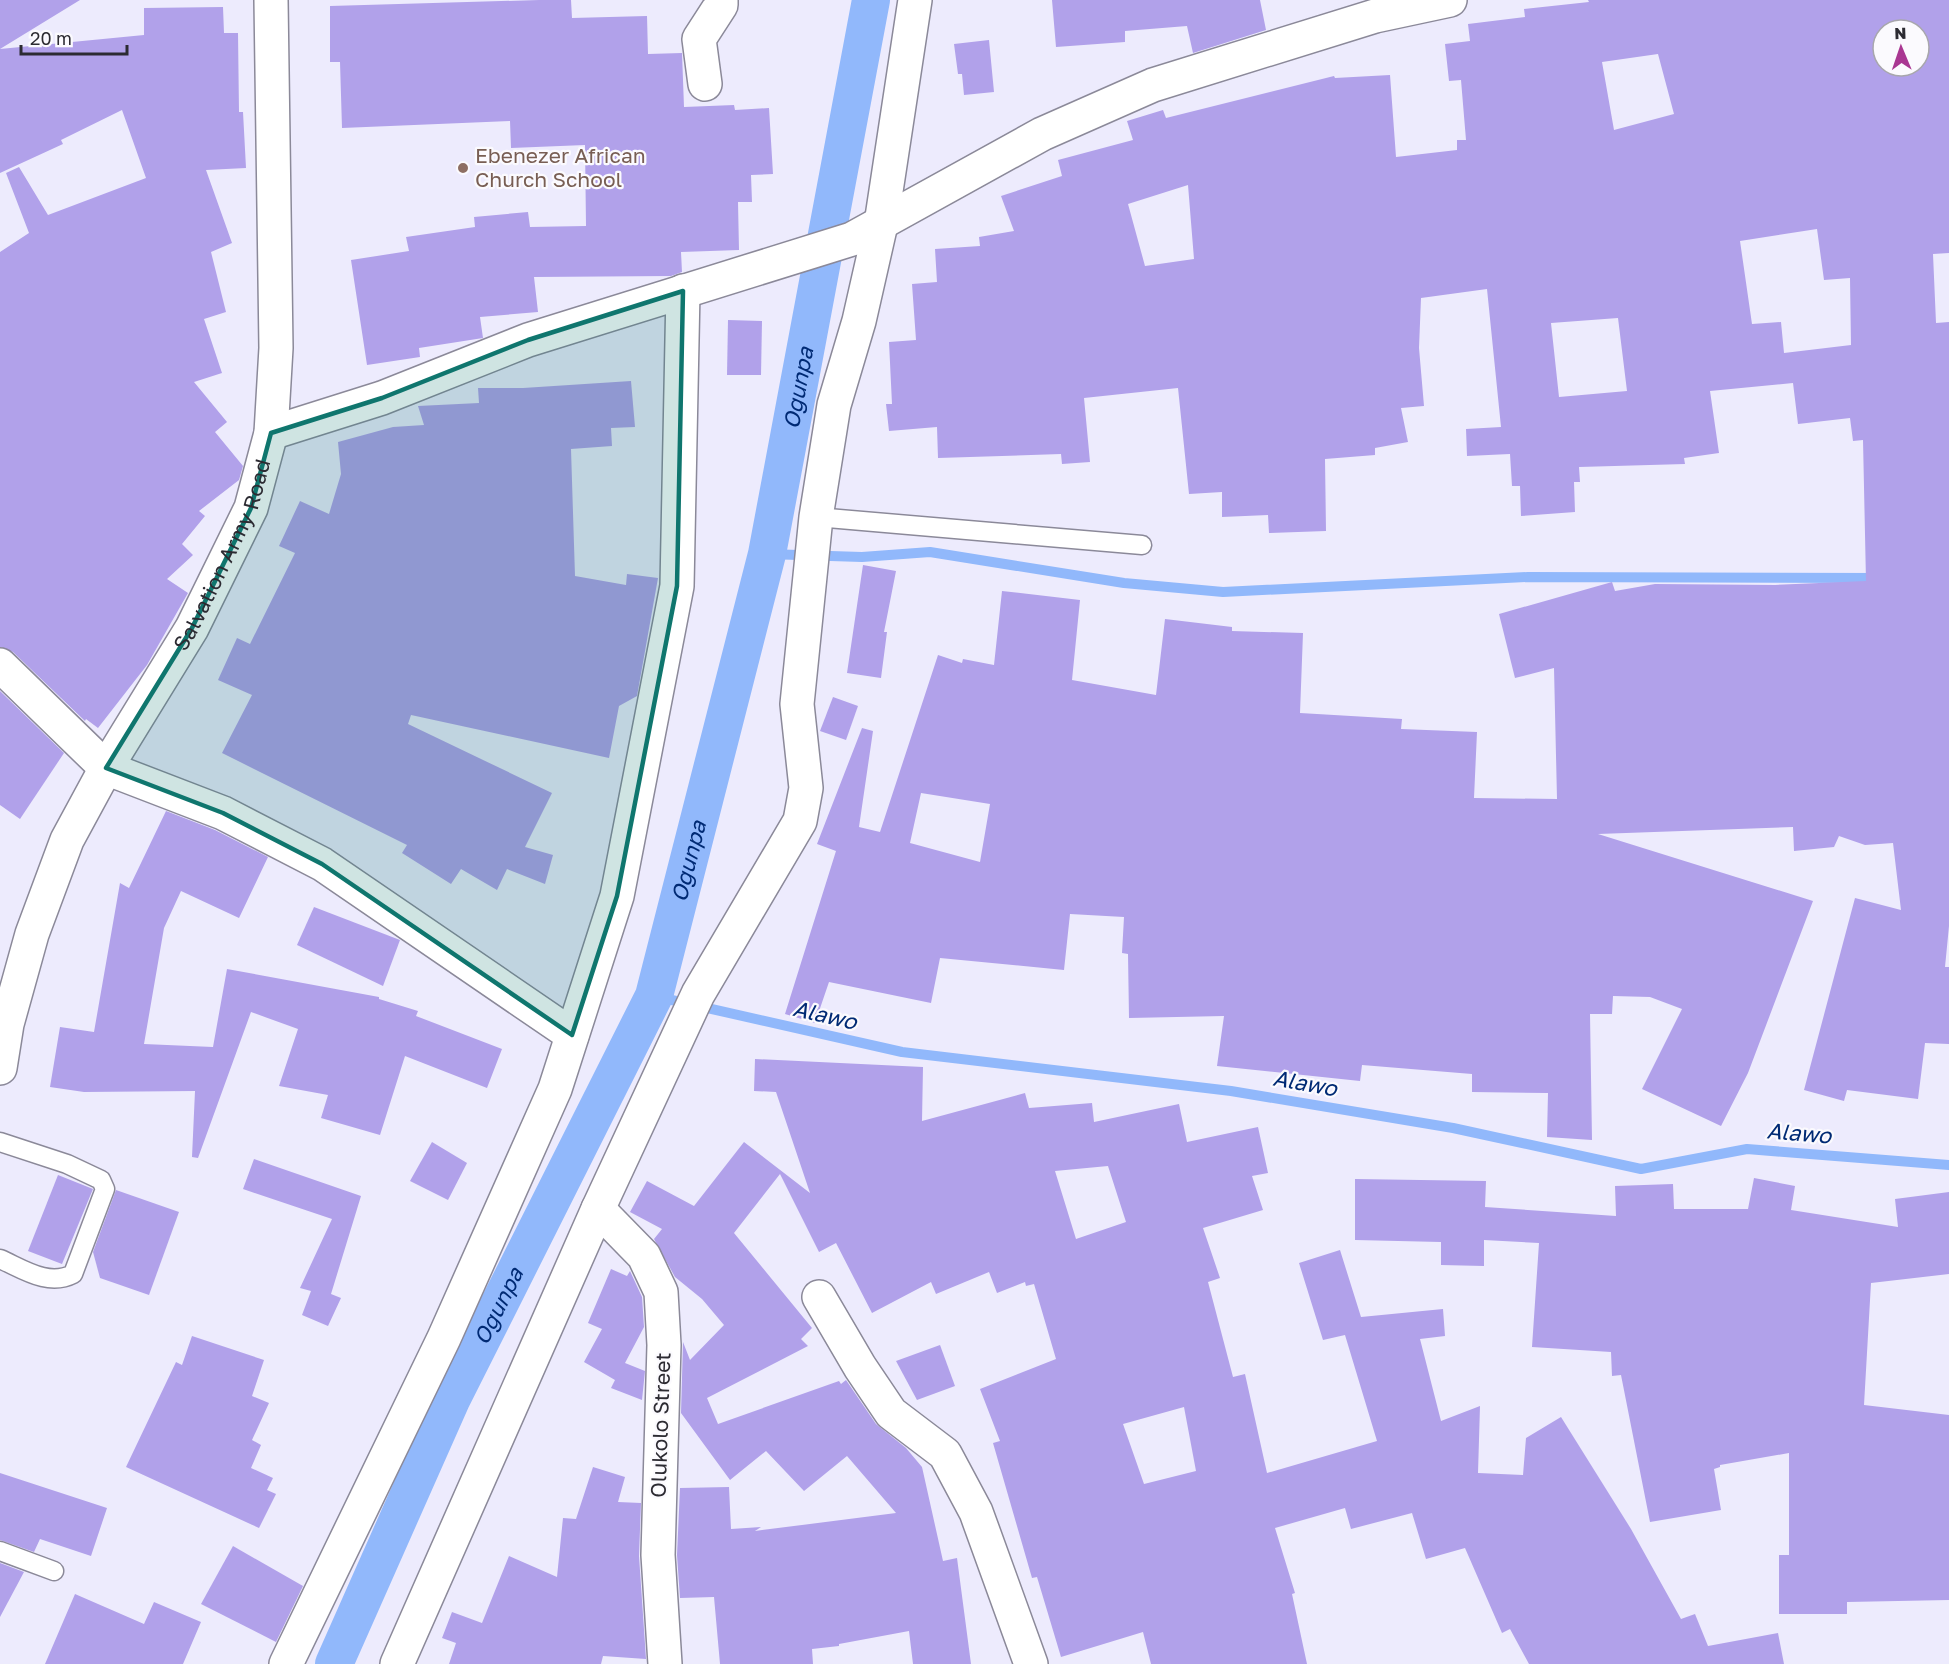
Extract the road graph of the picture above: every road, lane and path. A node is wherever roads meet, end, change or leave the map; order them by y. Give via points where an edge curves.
1 (271, 0) edge
2 (721, 0) edge
3 (915, 0) edge
4 (1450, 0) edge
5 (705, 84) dead end
6 (881, 224) junction
7 (683, 291) junction
8 (271, 433) junction
9 (815, 528) junction
10 (1142, 545) dead end
11 (0, 665) edge
12 (106, 768) junction
13 (572, 1035) junction
14 (0, 1068) edge
15 (0, 1142) edge
16 (598, 1209) junction
17 (0, 1259) edge
18 (819, 1297) dead end
19 (0, 1551) edge
20 (54, 1571) dead end
21 (286, 1664) edge
22 (397, 1664) edge
23 (665, 1664) edge
24 (1031, 1664) edge

1 - 8 street, Salvation Army Road via 276,348
2 - 5 street via 699,39
3 - 6 street
4 - 6 street via 1375,16 1153,85 1041,134
6 - 7 street via 852,239
6 - 9 street via 859,321 834,405
7 - 8 street via 528,340 382,398
7 - 13 street via 677,586 617,896
8 - 12 street, Salvation Army Road via 251,508 192,628
9 - 10 lane
9 - 16 street via 797,704 806,788 800,821 693,1004
11 - 12 street
12 - 13 street via 223,813 322,864
12 - 14 street, Salvation Army Road via 67,840 32,934 7,1024
13 - 21 street via 555,1089 444,1338
15 - 17 lane via 75,1168 101,1180 105,1189 72,1274 49,1280
16 - 22 street
16 - 23 street, Olukolo Street via 644,1257 661,1292 664,1345 658,1555
18 - 24 street via 891,1413 945,1454 976,1512
19 - 20 lane

